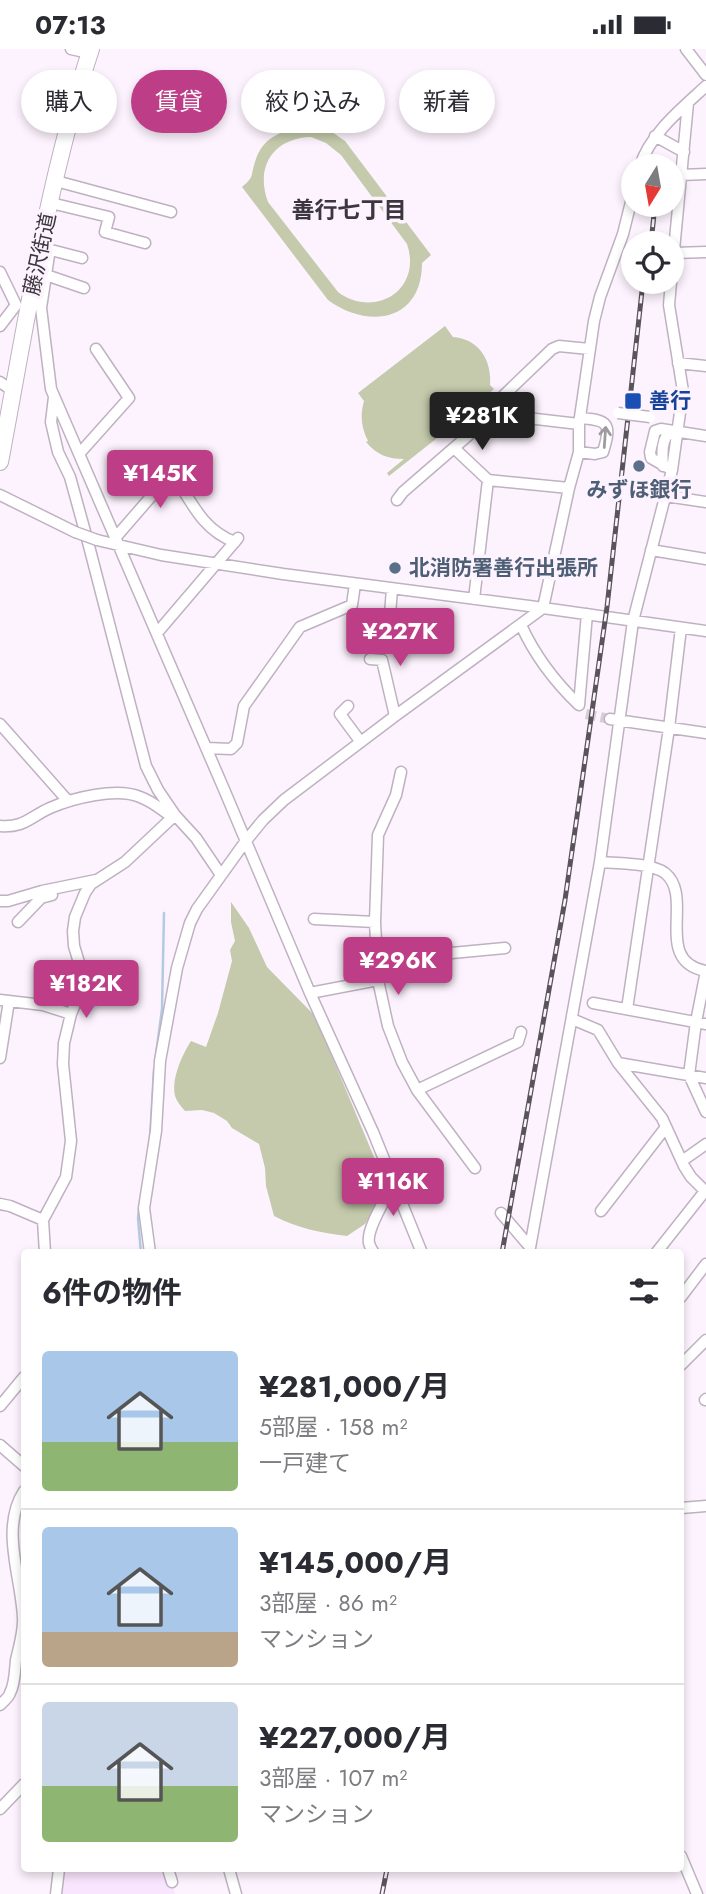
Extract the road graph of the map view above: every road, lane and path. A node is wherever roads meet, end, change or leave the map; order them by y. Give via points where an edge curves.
1 (71, 49) edge
2 (686, 49) edge
3 (90, 51) edge
4 (706, 75) edge
5 (706, 86) edge
6 (688, 103) junction
7 (655, 137) junction
8 (684, 152) joint
9 (644, 154) edge
10 (706, 174) edge
11 (684, 175) edge
12 (55, 181) junction
13 (51, 203) junction
14 (171, 212) dead end
15 (627, 217) edge
16 (145, 243) dead end
17 (706, 252) edge
18 (684, 253) edge
19 (44, 254) junction
20 (82, 258) dead end
21 (0, 272) edge
22 (46, 275) junction
23 (84, 288) dead end
24 (670, 294) edge
25 (23, 306) junction
26 (0, 325) edge
27 (96, 349) dead end
28 (589, 349) junction
29 (678, 363) junction
30 (706, 366) edge
31 (7, 387) edge
32 (54, 397) junction
33 (618, 413) dead end
34 (493, 414) junction
35 (650, 417) dead end
36 (579, 421) junction
37 (675, 431) junction
38 (706, 436) edge
39 (454, 448) junction
40 (579, 452) junction
41 (79, 454) junction
42 (0, 462) edge
43 (181, 462) dead end
44 (668, 468) junction
45 (172, 473) junction
46 (488, 480) junction
47 (569, 488) junction
48 (0, 495) edge
49 (666, 496) junction
50 (397, 500) dead end
51 (706, 502) edge
52 (117, 541) junction
53 (651, 550) junction
54 (706, 559) edge
55 (217, 564) junction
56 (355, 583) junction
57 (392, 589) junction
58 (474, 599) junction
59 (542, 608) junction
60 (587, 614) junction
61 (633, 621) junction
62 (521, 625) junction
63 (389, 627) dead end
64 (681, 628) junction
65 (706, 631) edge
66 (157, 633) junction
67 (370, 659) dead end
68 (348, 706) dead end
69 (395, 716) junction
70 (614, 720) junction
71 (0, 724) edge
72 (669, 728) junction
73 (706, 734) edge
74 (360, 741) junction
75 (206, 748) junction
76 (401, 772) dead end
77 (68, 801) junction
78 (174, 816) junction
79 (0, 826) edge
80 (245, 842) junction
81 (600, 862) junction
82 (649, 867) junction
83 (221, 875) junction
84 (92, 883) junction
85 (0, 901) edge
86 (314, 919) dead end
87 (18, 922) dead end
88 (375, 922) junction
89 (505, 948) dead end
90 (377, 960) junction
91 (81, 969) junction
92 (706, 971) edge
93 (378, 980) junction
94 (130, 983) dead end
95 (310, 993) junction
96 (4, 1001) edge
97 (593, 1003) dead end
98 (627, 1009) junction
99 (71, 1014) junction
100 (572, 1019) junction
101 (701, 1023) edge
102 (521, 1032) dead end
103 (0, 1058) edge
104 (618, 1063) junction
105 (689, 1075) junction
106 (706, 1078) edge
107 (417, 1090) junction
108 (706, 1112) edge
109 (666, 1127) junction
110 (706, 1144) edge
111 (682, 1161) junction
112 (475, 1168) dead end
113 (393, 1185) junction
114 (706, 1191) edge
115 (0, 1204) edge
116 (601, 1211) dead end
117 (501, 1213) dead end
118 (43, 1220) junction
119 (45, 1249) edge
120 (149, 1249) edge
121 (372, 1249) edge
122 (420, 1249) edge
123 (529, 1249) edge
124 (530, 1249) edge
125 (659, 1249) edge
126 (706, 1265) edge
127 (684, 1293) edge
128 (706, 1340) edge
129 (684, 1362) edge
130 (21, 1381) edge
131 (0, 1406) edge
132 (0, 1445) edge
133 (21, 1463) edge
134 (21, 1495) edge
135 (706, 1506) edge
136 (684, 1508) edge
137 (21, 1598) edge
138 (21, 1632) edge
139 (0, 1705) edge
140 (21, 1787) edge
141 (0, 1809) edge
142 (684, 1863) edge
143 (59, 1872) edge
144 (168, 1872) edge
145 (230, 1872) edge
146 (172, 1882) dead end
147 (56, 1894) edge
148 (236, 1894) edge
149 (697, 1894) edge

1 - 3 street
2 - 4 street
3 - 12 highway, 藤沢街道
5 - 6 street
6 - 7 street
6 - 8 street
7 - 8 street
7 - 9 street
10 - 11 street
12 - 13 highway, 藤沢街道
12 - 14 street
13 - 16 street via 109,217 105,232
13 - 19 highway, 藤沢街道
15 - 28 street via 600,297
17 - 18 street
19 - 20 street via 51,250
19 - 22 street
19 - 25 highway, 藤沢街道
21 - 25 street
22 - 23 street
22 - 32 street via 41,308
24 - 29 street
25 - 26 street
25 - 31 highway, 藤沢街道
27 - 41 street via 129,398
28 - 34 street via 552,349 500,399
28 - 36 street
29 - 30 street
29 - 37 street via 683,391
31 - 42 highway, 藤沢街道
32 - 41 street
32 - 78 street via 51,422 58,452 86,534 141,749
33 - 35 street, bridge
34 - 36 street
34 - 39 street
36 - 40 street
40 -> 36 street via 603,452 607,429 600,420
37 - 38 street
37 - 44 street
37 - 44 street via 661,429 652,436 651,458
39 - 46 street
39 - 50 street
40 - 47 street
41 - 52 street
43 - 45 street
44 - 49 street
45 - 52 street
45 - 55 street via 207,526 221,537 237,540
46 - 47 street
46 - 58 street
47 - 59 street
48 - 52 street, bridge via 75,532
49 - 51 street
49 - 53 street
52 - 55 street via 161,555
52 - 66 street
53 - 54 street
53 - 61 street
55 - 56 street
55 - 66 street
56 - 57 street
56 - 75 street via 352,605 300,627 244,706 237,743 231,749
57 - 58 street
57 - 63 street
58 - 59 street
59 - 60 street
59 - 62 street
60 - 61 street
60 - 62 street via 582,709 557,683
61 - 64 street
61 - 70 street
62 - 69 street
64 - 65 street
64 - 72 street
66 - 75 street
67 - 69 street via 382,660
68 - 74 street via 340,714
69 - 74 street
70 - 72 street
70 - 81 street
71 - 77 street
72 - 73 street
72 - 82 street
74 - 80 street via 284,800
75 - 80 street
76 - 88 street via 378,835
77 - 78 street via 129,793
77 - 79 street via 24,824
78 - 83 street
78 - 84 street via 125,862
80 - 83 street
80 - 95 street
81 - 82 street
81 - 100 street
82 - 92 street via 663,872 677,893 676,934 683,956 694,968
82 - 98 street
83 - 120 street via 190,923 163,1039 144,1208
84 - 85 street
84 - 87 street via 41,898
84 - 91 street via 73,931
86 - 88 street
88 - 90 street
89 - 90 street
90 - 93 street
91 - 94 street
91 - 99 street via 79,995
92 - 101 street
93 - 95 street
93 - 107 street via 388,1026
95 - 113 street
96 - 99 street via 43,1005
96 - 103 street
97 - 98 street
98 - 101 street
99 - 118 street via 63,1064 70,1153 66,1177
100 - 104 street via 598,1030
100 - 124 street
101 - 105 street
102 - 107 street via 518,1042
104 - 105 street
104 - 109 street
105 - 106 street
105 - 108 street
107 - 112 street
109 - 111 street
109 - 116 street
110 - 111 street
111 - 114 street
113 - 121 street via 368,1239
113 - 122 street
114 - 125 street
115 - 118 street
117 - 123 street
118 - 119 street
126 - 127 street
128 - 129 street
130 - 131 street
132 - 133 street
134 - 137 street via 12,1514 11,1532 11,1556
135 - 136 street
138 - 139 street via 10,1693
140 - 141 street
142 - 149 street
143 - 147 street
144 - 146 street
145 - 148 street

